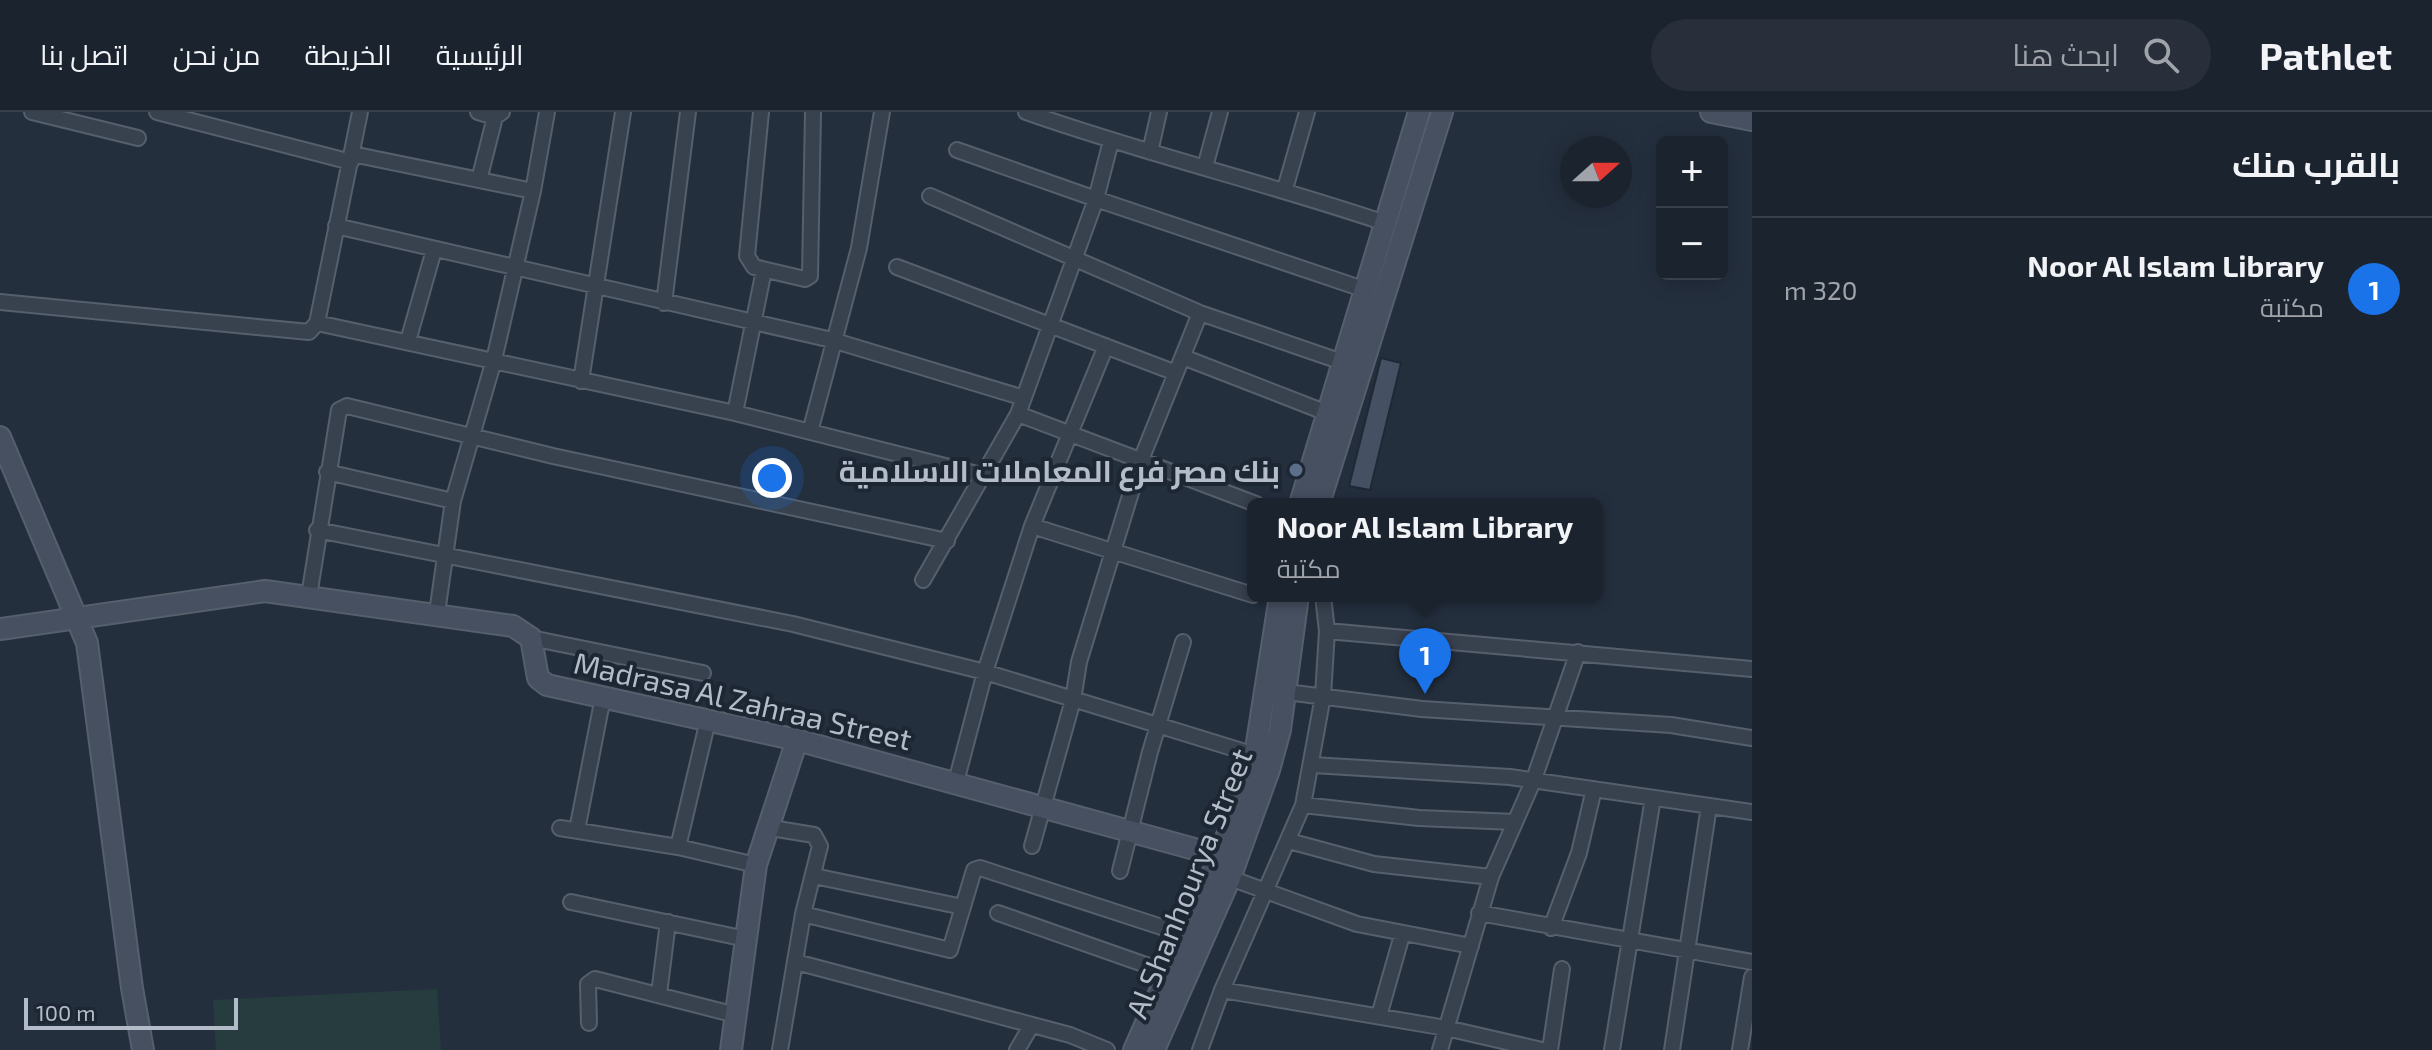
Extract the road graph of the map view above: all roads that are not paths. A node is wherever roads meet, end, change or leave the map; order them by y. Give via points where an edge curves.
1 (32, 112) edge
2 (157, 112) edge
3 (360, 112) edge
4 (478, 112) edge
5 (545, 112) edge
6 (623, 112) edge
7 (688, 112) edge
8 (761, 112) edge
9 (813, 112) edge
10 (882, 112) edge
11 (1026, 112) edge
12 (1159, 112) edge
13 (1220, 112) edge
14 (1307, 112) edge
15 (1419, 112) edge
16 (1442, 112) edge
17 (1711, 112) edge
18 (499, 114) edge
19 (1752, 120) edge
20 (138, 138) dead end
21 (1111, 141) junction
22 (957, 150) dead end
23 (1150, 152) junction
24 (352, 158) junction
25 (1205, 167) junction
26 (479, 180) junction
27 (1285, 189) junction
28 (533, 191) junction
29 (930, 196) dead end
30 (1096, 199) junction
31 (1385, 223) junction
32 (336, 226) junction
33 (434, 250) junction
34 (1077, 257) junction
35 (897, 267) dead end
36 (515, 270) junction
37 (764, 270) junction
38 (598, 289) junction
39 (1363, 289) junction
40 (0, 302) edge
41 (664, 303) junction
42 (1200, 313) junction
43 (317, 323) junction
44 (752, 323) junction
45 (1051, 323) junction
46 (832, 340) junction
47 (408, 341) junction
48 (1106, 346) junction
49 (1183, 357) junction
50 (494, 360) junction
51 (1342, 362) junction
52 (1176, 373) junction
53 (581, 381) junction
54 (1024, 398) junction
55 (735, 413) junction
56 (1327, 413) junction
57 (1018, 414) junction
58 (810, 432) junction
59 (1070, 435) junction
60 (0, 437) edge
61 (472, 437) junction
62 (1141, 460) junction
63 (327, 472) junction
64 (985, 476) junction
65 (1302, 498) edge
66 (1321, 498) edge
67 (453, 501) junction
68 (1247, 501) edge
69 (1032, 526) junction
70 (317, 530) junction
71 (947, 541) junction
72 (1113, 550) junction
73 (446, 558) junction
74 (923, 580) dead end
75 (1247, 594) edge
76 (309, 596) junction
77 (1285, 602) edge
78 (1286, 602) edge
79 (1324, 602) edge
80 (437, 613) junction
81 (78, 617) junction
82 (0, 629) edge
83 (1327, 631) junction
84 (531, 638) junction
85 (1183, 642) dead end
86 (1578, 652) junction
87 (1752, 669) edge
88 (985, 672) junction
89 (703, 673) dead end
90 (1286, 692) junction
91 (1323, 696) junction
92 (603, 697) junction
93 (1073, 700) junction
94 (1557, 716) junction
95 (708, 720) junction
96 (1157, 727) junction
97 (1752, 738) edge
98 (797, 740) junction
99 (1255, 755) junction
100 (1313, 765) junction
101 (1534, 779) junction
102 (956, 782) junction
103 (1594, 789) junction
104 (1653, 798) junction
105 (1303, 805) junction
106 (1043, 806) junction
107 (1709, 806) junction
108 (1752, 812) edge
109 (1515, 822) junction
110 (560, 828) dead end
111 (771, 828) junction
112 (577, 830) junction
113 (1130, 831) junction
114 (1289, 841) junction
115 (1032, 846) dead end
116 (678, 847) junction
117 (1220, 856) junction
118 (756, 865) junction
119 (1120, 871) dead end
120 (814, 876) junction
121 (1491, 877) junction
122 (1230, 878) junction
123 (1266, 893) junction
124 (571, 902) dead end
125 (963, 907) junction
126 (998, 913) dead end
127 (1479, 913) junction
128 (803, 914) junction
129 (668, 922) junction
130 (1551, 928) junction
131 (1183, 934) junction
132 (1402, 935) junction
133 (746, 939) junction
134 (1629, 942) junction
135 (1471, 946) junction
136 (1686, 951) junction
137 (796, 962) junction
138 (1752, 962) edge
139 (1562, 969) dead end
140 (1166, 972) junction
141 (1752, 977) edge
142 (1222, 990) junction
143 (659, 994) junction
144 (1749, 1010) edge
145 (736, 1015) junction
146 (1379, 1016) junction
147 (589, 1023) dead end
148 (1031, 1026) junction
149 (1446, 1028) junction
150 (143, 1050) edge
151 (731, 1050) edge
152 (780, 1050) edge
153 (1017, 1050) edge
154 (1107, 1050) edge
155 (1134, 1050) edge
156 (1154, 1050) edge
157 (1200, 1050) edge
158 (1440, 1050) edge
159 (1542, 1050) edge
160 (1550, 1050) edge
161 (1612, 1050) edge
162 (1672, 1050) edge
163 (1740, 1050) edge

1 - 20 street
2 - 24 street
3 - 24 street
4 - 18 street
5 - 28 street
6 - 38 street
7 - 41 street
8 - 37 street via 747,256 754,267
9 - 37 street via 810,276
10 - 46 street via 859,248
11 - 21 street
12 - 23 street
13 - 25 street
14 - 27 street
15 - 31 street
16 - 66 street
17 - 19 street
18 - 26 street
21 - 23 street
21 - 30 street
22 - 30 street
23 - 25 street
24 - 26 street
24 - 32 street
25 - 27 street
26 - 28 street
27 - 31 street
28 - 36 street
29 - 34 street
30 - 34 street
30 - 39 street
31 - 39 street
32 - 33 street
32 - 43 street
33 - 36 street
33 - 47 street
34 - 42 street
34 - 45 street
35 - 45 street
36 - 38 street
36 - 50 street
37 - 44 street
38 - 41 street
38 - 53 street
39 - 51 street
40 - 43 street via 304,333
41 - 44 street
42 - 49 street
42 - 51 street
43 - 47 street
44 - 46 street
44 - 55 street
45 - 48 street
45 - 54 street
46 - 54 street
46 - 58 street
47 - 50 street
48 - 52 street
48 - 59 street
49 - 52 street
49 - 56 street
50 - 53 street
50 - 61 street
51 - 56 street
52 - 62 street
53 - 55 street
54 - 57 street
55 - 58 street
56 - 65 street
57 - 59 street
57 - 64 street
58 - 64 street
59 - 62 street
59 - 69 street
60 - 81 street
61 - 63 street via 347,406 339,410
61 - 67 street
61 - 71 street
62 - 68 street
62 - 72 street
63 - 67 street
63 - 70 street
64 - 71 street
67 - 73 street
69 - 72 street
69 - 88 street
70 - 73 street
70 - 76 street
71 - 74 street
72 - 75 street
72 - 93 street
73 - 80 street
73 - 88 street via 761,616
76 - 80 street
76 - 81 street via 243,592
77 - 99 street, Al Shanhourya Street
78 - 90 street, Al Shanhourya Street
79 - 83 street
80 - 84 street via 513,626
81 - 82 street
81 - 150 street via 87,643
83 - 86 street
83 - 91 street
84 - 89 street
84 - 92 street, Madrasa Al Zahraa Street via 542,683
85 - 96 street
86 - 87 street
86 - 94 street
88 - 93 street
88 - 102 street
90 - 91 street
90 - 122 street, Al Shanhourya Street via 1269,770
91 - 94 street via 1422,709
91 - 100 street
92 - 95 street, Madrasa Al Zahraa Street
92 - 112 street
93 - 96 street
93 - 106 street
94 - 97 street
94 - 101 street
95 - 98 street, Madrasa Al Zahraa Street
95 - 116 street
96 - 99 street
96 - 113 street
98 - 102 street, Madrasa Al Zahraa Street
98 - 111 street
99 - 117 street, Al Shanhourya Street
100 - 101 street
100 - 105 street
101 - 103 street
101 - 109 street
102 - 106 street, Madrasa Al Zahraa Street
103 - 104 street
103 - 130 street via 1579,853
104 - 107 street
104 - 134 street
105 - 109 street
105 - 114 street
106 - 113 street, Madrasa Al Zahraa Street
106 - 115 street
107 - 108 street
107 - 136 street
109 - 121 street
110 - 112 street
111 - 118 street
111 - 120 street via 818,838
112 - 116 street
113 - 117 street, Madrasa Al Zahraa Street
113 - 119 street
114 - 121 street via 1374,864
114 - 123 street
116 - 118 street
117 - 131 street, Al Shanhourya Street
118 - 133 street
120 - 125 street
120 - 128 street
121 - 127 street
122 - 123 street
122 - 156 street, Al Shanhourya Street
123 - 132 street
123 - 142 street
124 - 129 street
125 - 128 street via 950,950
125 - 131 street via 974,870 980,868
126 - 140 street
127 - 130 street
127 - 135 street
128 - 137 street
129 - 133 street
129 - 143 street
130 - 134 street
131 - 140 street, Al Shanhourya Street
132 - 135 street
132 - 146 street
133 - 145 street
134 - 136 street
134 - 161 street
135 - 149 street
136 - 138 street
136 - 162 street
137 - 148 street
137 - 152 street
139 - 160 street
140 - 155 street, Al Shanhourya Street
141 - 144 street
142 - 146 street
142 - 157 street
143 - 145 street
143 - 147 street via 590,980
144 - 163 street
145 - 151 street
146 - 149 street
148 - 153 street
148 - 154 street
149 - 158 street
149 - 159 street

